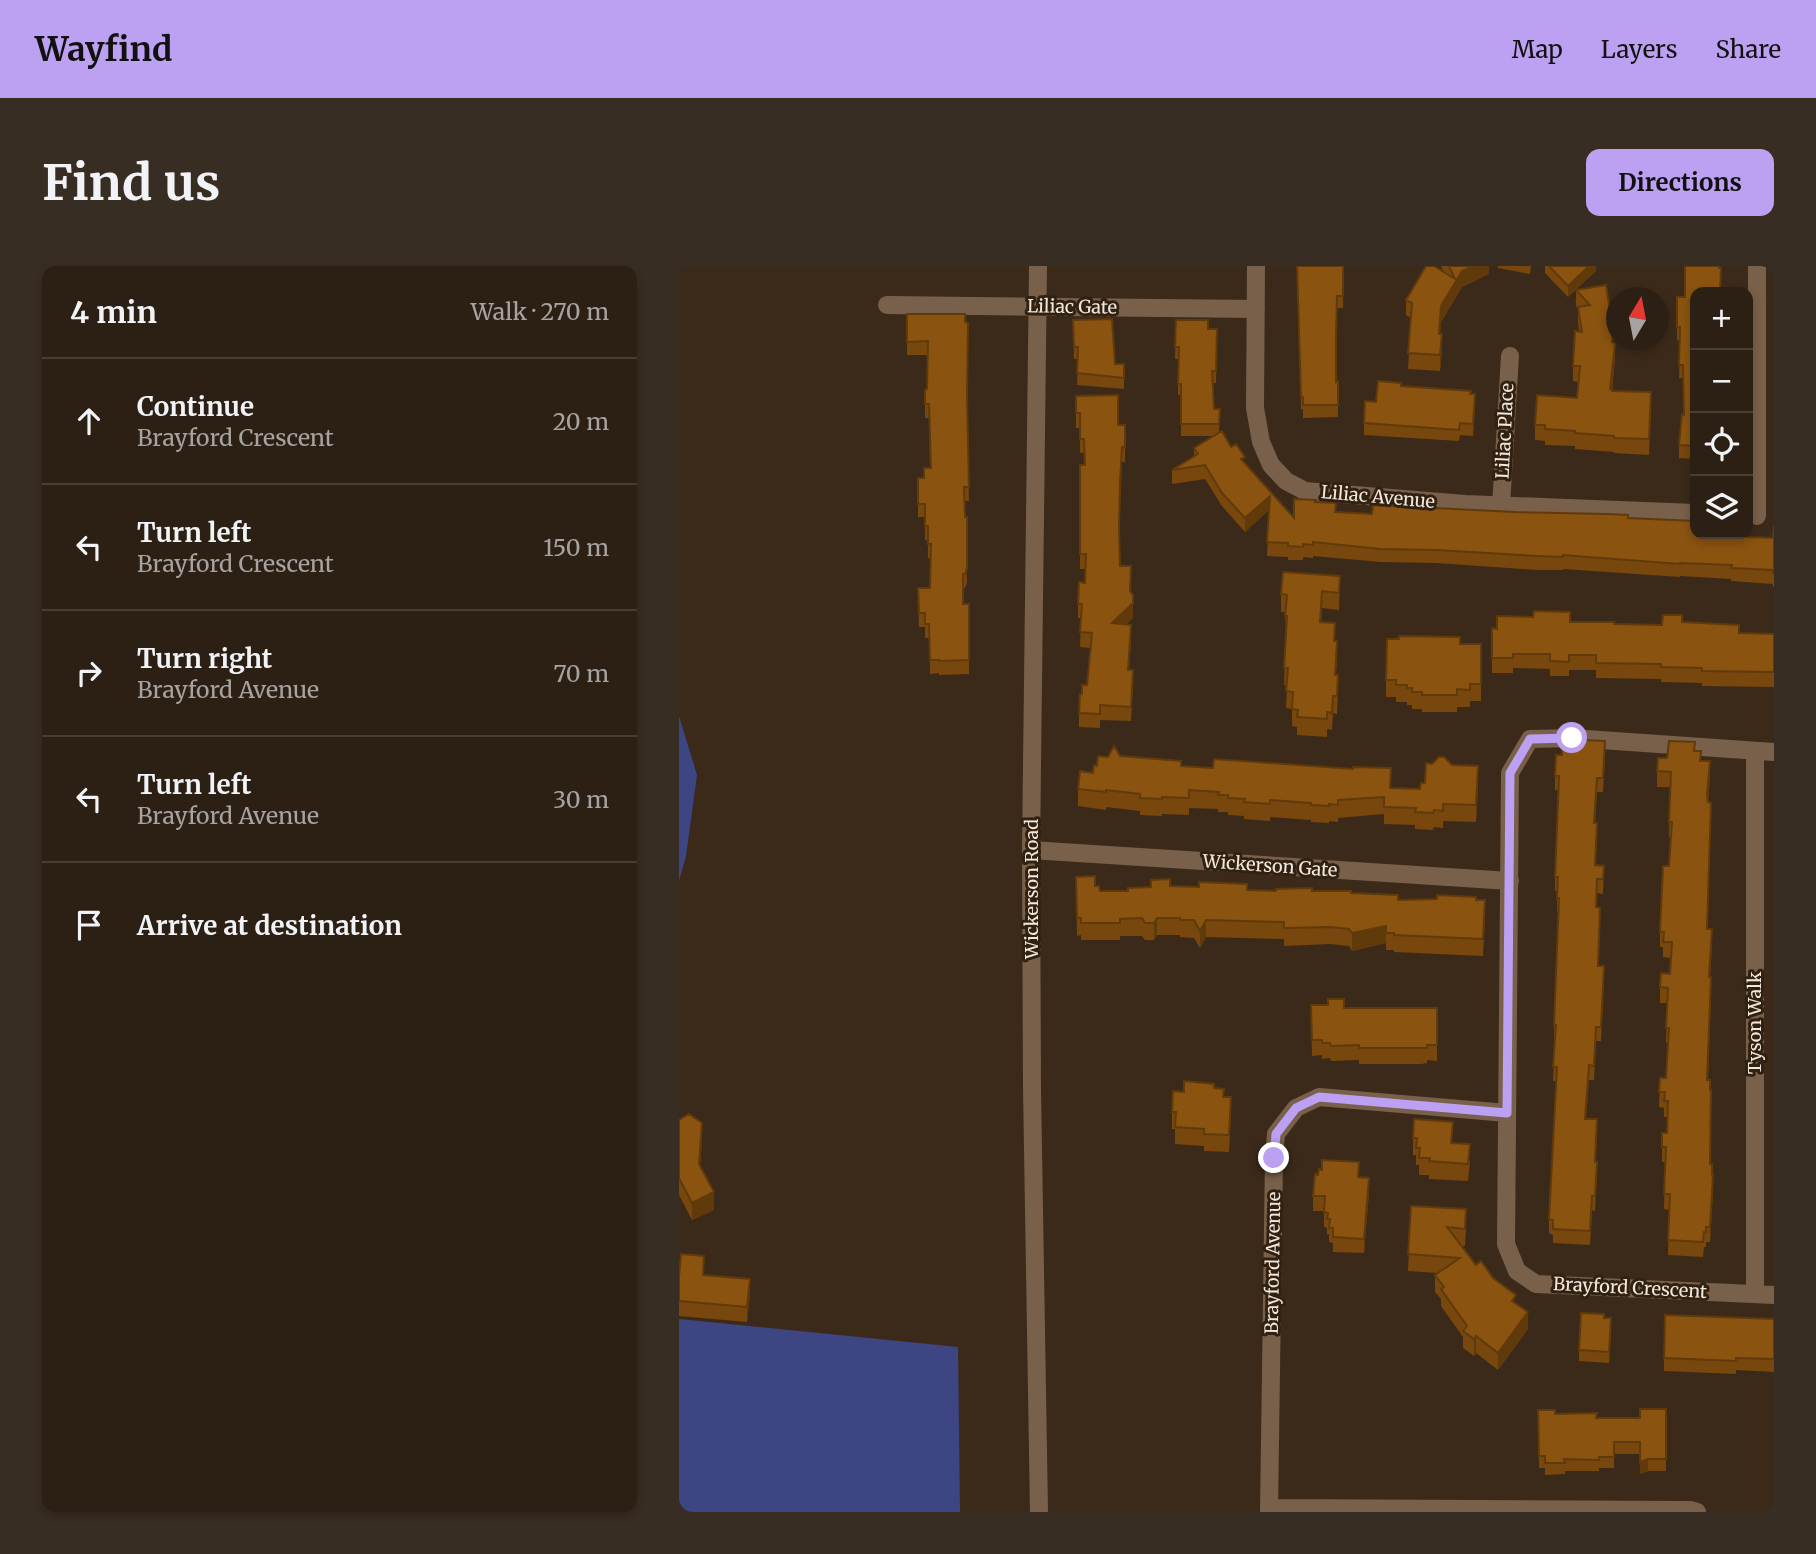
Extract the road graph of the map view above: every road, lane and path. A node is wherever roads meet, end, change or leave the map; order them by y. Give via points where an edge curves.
1 (1038, 266) edge
2 (1256, 266) edge
3 (1757, 266) edge
4 (887, 304) dead end
5 (1038, 307) junction
6 (1256, 309) junction
7 (1510, 356) dead end
8 (1501, 506) junction
9 (1690, 513) edge
10 (1760, 516) edge
11 (1755, 751) junction
12 (1774, 752) edge
13 (1031, 849) junction
14 (1510, 881) junction
15 (1507, 1113) junction
16 (1755, 1294) junction
17 (1774, 1295) edge
18 (1269, 1510) edge
19 (1039, 1512) edge
20 (1697, 1512) edge

1 - 5 street, Wickerson Road
2 - 6 street, Liliac Avenue
3 - 10 street
4 - 5 street, Liliac Gate
5 - 6 street, Liliac Gate
5 - 13 street, Wickerson Road
6 - 8 street, Liliac Avenue via 1255,408 1261,442 1271,465 1286,481 1305,491
7 - 8 street, Liliac Place
8 - 9 street, Liliac Avenue
11 - 12 street, Brayford Crescent
11 - 14 street, Brayford Crescent via 1530,739 1510,773
11 - 16 street, Tyson Walk
13 - 14 street, Wickerson Gate
13 - 19 street, Wickerson Road
14 - 15 street, Brayford Crescent
15 - 16 street, Brayford Crescent via 1506,1244 1517,1271 1536,1284
15 - 18 street, Brayford Avenue via 1319,1097 1296,1108 1276,1134
16 - 17 street, Brayford Crescent
18 - 20 street

